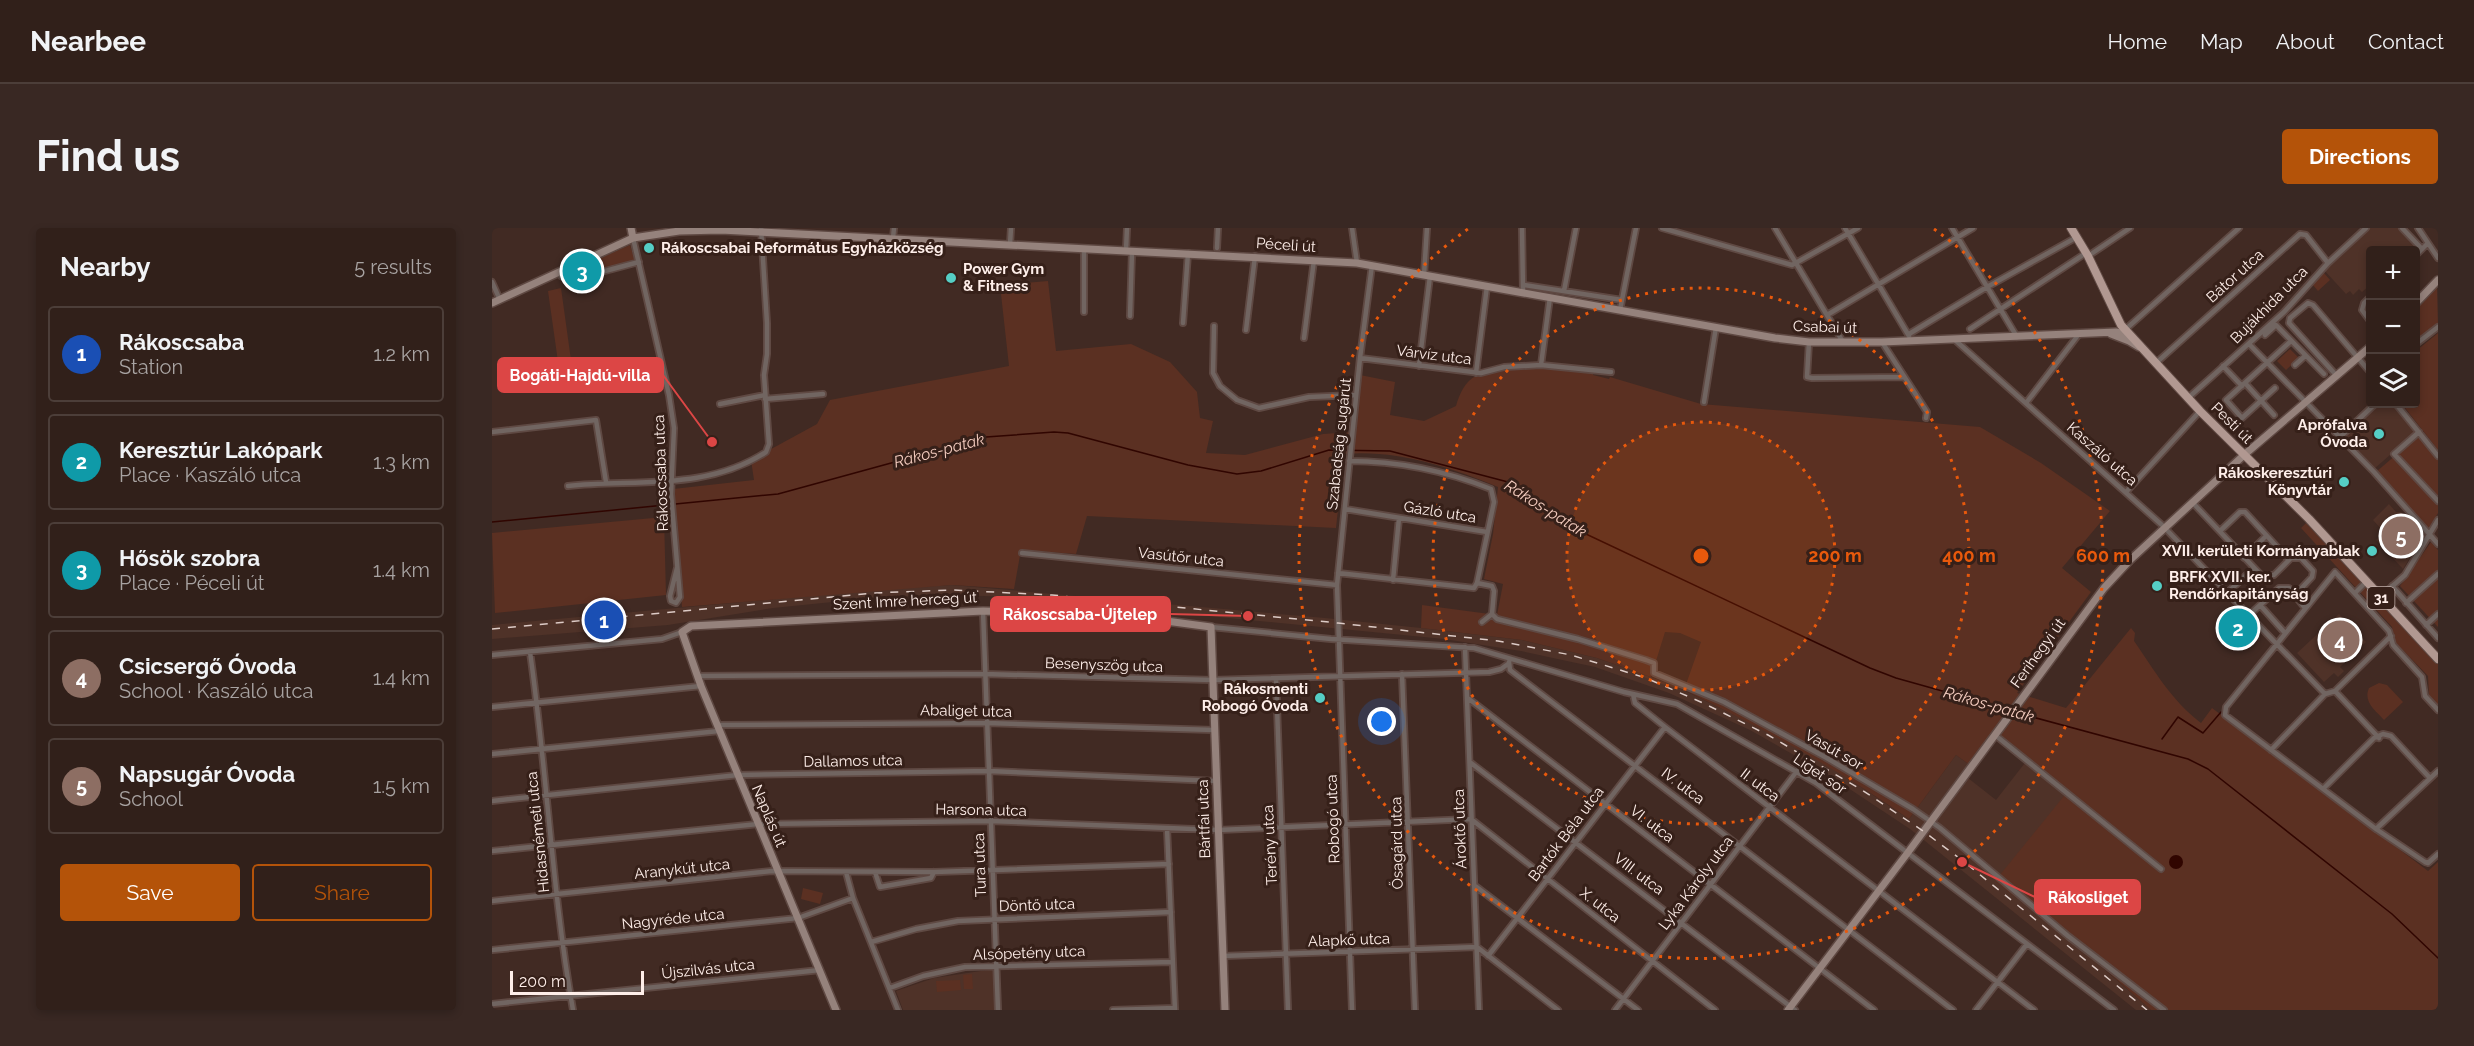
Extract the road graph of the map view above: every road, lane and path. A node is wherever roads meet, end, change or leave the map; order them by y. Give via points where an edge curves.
1 (631, 228) edge
2 (894, 228) edge
3 (1011, 228) edge
4 (1127, 228) edge
5 (1218, 228) edge
6 (1352, 228) edge
7 (1427, 228) edge
8 (1522, 228) edge
9 (1576, 228) edge
10 (1636, 228) edge
11 (1662, 228) edge
12 (1775, 228) edge
13 (1858, 228) edge
14 (1952, 228) edge
15 (1973, 228) edge
16 (2071, 228) edge
17 (2130, 228) edge
18 (2239, 228) edge
19 (2367, 228) edge
20 (2402, 228) edge
21 (2418, 228) edge
22 (761, 230) edge
23 (1847, 231) edge
24 (1957, 237) junction
25 (2077, 237) junction
26 (633, 238) junction
27 (893, 238) junction
28 (2428, 243) junction
29 (1010, 244) junction
30 (1084, 248) junction
31 (1217, 248) dead end
32 (2422, 249) joint
33 (1129, 250) junction
34 (1188, 253) junction
35 (2087, 254) junction
36 (1254, 256) junction
37 (2438, 258) edge
38 (1314, 260) junction
39 (639, 262) junction
40 (2328, 262) junction
41 (1357, 263) junction
42 (1796, 264) junction
43 (1372, 265) junction
44 (558, 272) junction
45 (1427, 275) junction
46 (492, 282) edge
47 (1878, 283) junction
48 (2437, 283) edge
49 (1487, 286) junction
50 (1986, 286) junction
51 (1523, 289) junction
52 (1564, 291) junction
53 (1550, 297) junction
54 (500, 300) junction
55 (1622, 300) junction
56 (2418, 300) edge
57 (2366, 301) edge
58 (492, 303) edge
59 (1999, 308) junction
60 (1620, 310) junction
61 (1084, 312) dead end
62 (1827, 315) junction
63 (1130, 316) dead end
64 (2366, 316) edge
65 (1183, 323) dead end
66 (1214, 326) dead end
67 (1716, 327) junction
68 (2438, 327) edge
69 (1970, 329) dead end
70 (1246, 330) dead end
71 (2123, 330) junction
72 (2103, 332) junction
73 (2079, 334) junction
74 (2265, 336) dead end
75 (2017, 337) junction
76 (1305, 338) dead end
77 (1910, 338) junction
78 (1955, 340) junction
79 (2420, 340) edge
80 (2291, 341) junction
81 (1809, 342) junction
82 (1843, 342) junction
83 (1882, 342) junction
84 (2249, 344) junction
85 (2144, 350) junction
86 (2366, 351) edge
87 (2305, 356) junction
88 (1360, 358) junction
89 (2359, 358) junction
90 (2158, 361) junction
91 (2267, 362) junction
92 (1541, 365) junction
93 (2295, 365) dead end
94 (1419, 366) junction
95 (2223, 366) junction
96 (2366, 367) edge
97 (1611, 372) dead end
98 (1476, 373) junction
99 (2324, 374) dead end
100 (2336, 375) junction
101 (1904, 376) junction
102 (2243, 384) junction
103 (2275, 388) dead end
104 (823, 394) dead end
105 (1356, 394) junction
106 (765, 397) junction
107 (2188, 398) junction
108 (2261, 401) junction
109 (1704, 402) dead end
110 (2304, 402) junction
111 (2026, 403) junction
112 (720, 404) dead end
113 (2371, 408) edge
114 (2399, 408) edge
115 (2200, 411) junction
116 (2274, 415) dead end
117 (1926, 418) dead end
118 (492, 432) edge
119 (2419, 432) junction
120 (2340, 437) junction
121 (2244, 455) junction
122 (2438, 456) edge
123 (1349, 459) junction
124 (606, 482) junction
125 (672, 482) junction
126 (567, 486) dead end
127 (2127, 491) junction
128 (2438, 501) edge
129 (2193, 503) junction
130 (1344, 509) junction
131 (1399, 518) junction
132 (2438, 522) edge
133 (2165, 528) junction
134 (2220, 531) junction
135 (1487, 532) junction
136 (2430, 534) junction
137 (2264, 538) dead end
138 (2438, 544) edge
139 (1022, 553) dead end
140 (2244, 558) junction
141 (2289, 560) junction
142 (677, 568) junction
143 (2254, 568) junction
144 (1338, 573) junction
145 (2438, 574) edge
146 (1393, 580) junction
147 (2366, 582) junction
148 (1337, 585) junction
149 (1476, 585) junction
150 (2392, 586) junction
151 (2355, 592) junction
152 (2228, 593) junction
153 (2295, 595) junction
154 (2380, 597) junction
155 (2406, 603) junction
156 (2260, 605) junction
157 (2305, 608) junction
158 (983, 611) junction
159 (2438, 614) edge
160 (1492, 615) junction
161 (2249, 615) junction
162 (1482, 622) dead end
163 (2426, 625) junction
164 (1338, 626) joint
165 (1211, 627) junction
166 (682, 632) junction
167 (2285, 633) junction
168 (2391, 636) junction
169 (2438, 638) edge
170 (1339, 640) junction
171 (2277, 644) junction
172 (1465, 647) junction
173 (530, 652) junction
174 (492, 655) edge
175 (2438, 659) edge
176 (1509, 662) junction
177 (1467, 672) junction
178 (984, 674) junction
179 (1402, 674) junction
180 (697, 676) junction
181 (1340, 676) junction
182 (1276, 679) junction
183 (1213, 680) junction
184 (701, 686) junction
185 (2335, 691) junction
186 (1633, 694) junction
187 (2325, 694) junction
188 (1469, 699) junction
189 (536, 703) junction
190 (492, 707) edge
191 (2438, 710) edge
192 (987, 723) junction
193 (718, 728) junction
194 (1665, 728) junction
195 (1214, 730) junction
196 (1995, 735) junction
197 (2379, 738) junction
198 (541, 749) junction
199 (2271, 750) junction
200 (492, 754) edge
201 (1470, 763) junction
202 (1634, 765) junction
203 (989, 771) junction
204 (1797, 771) junction
205 (2438, 771) edge
206 (738, 775) junction
207 (2430, 778) junction
208 (1216, 781) junction
209 (2323, 789) junction
210 (548, 795) junction
211 (492, 801) edge
212 (1605, 803) junction
213 (1770, 807) junction
214 (1471, 819) junction
215 (990, 821) junction
216 (1409, 821) junction
217 (1930, 822) junction
218 (758, 824) junction
219 (1345, 825) junction
220 (1281, 827) junction
221 (1167, 828) junction
222 (2376, 829) junction
223 (1218, 830) junction
224 (1576, 841) junction
225 (552, 845) junction
226 (1741, 845) junction
227 (492, 851) edge
228 (1908, 853) junction
229 (2438, 854) edge
230 (1169, 864) junction
231 (2161, 869) dead end
232 (992, 870) junction
233 (778, 871) junction
234 (846, 872) junction
235 (875, 872) junction
236 (934, 872) junction
237 (1547, 879) junction
238 (1711, 883) junction
239 (1474, 885) junction
240 (1879, 892) junction
241 (557, 894) junction
242 (853, 898) junction
243 (492, 901) edge
244 (1171, 912) junction
245 (798, 918) junction
246 (994, 918) junction
247 (1517, 918) junction
248 (1682, 921) junction
249 (1849, 930) junction
250 (563, 942) junction
251 (871, 942) junction
252 (2027, 944) junction
253 (1477, 947) junction
254 (492, 950) edge
255 (1412, 950) junction
256 (1350, 953) junction
257 (1286, 954) junction
258 (1223, 956) junction
259 (1488, 956) junction
260 (1172, 962) junction
261 (1653, 962) junction
262 (996, 965) junction
263 (1819, 969) junction
264 (820, 970) junction
265 (1997, 982) junction
266 (890, 988) junction
267 (570, 996) junction
268 (1623, 999) junction
269 (492, 1004) edge
270 (1708, 1005) junction
271 (1175, 1009) edge
272 (1791, 1009) edge
273 (573, 1010) edge
274 (836, 1010) edge
275 (898, 1010) edge
276 (998, 1010) edge
277 (1113, 1010) edge
278 (1225, 1010) edge
279 (1288, 1010) edge
280 (1352, 1010) edge
281 (1415, 1010) edge
282 (1479, 1010) edge
283 (1558, 1010) edge
284 (1615, 1010) edge
285 (1638, 1010) edge
286 (1704, 1010) edge
287 (1715, 1010) edge
288 (1874, 1010) edge
289 (1953, 1010) edge
290 (1976, 1010) edge
291 (2034, 1010) edge
292 (2114, 1010) edge
293 (2164, 1010) edge

1 - 26 street
2 - 27 street
3 - 29 street
4 - 33 street
5 - 31 street
6 - 41 street
7 - 45 street
8 - 51 street
9 - 52 street
10 - 55 street
11 - 42 street
12 - 42 street
13 - 23 street
14 - 24 street
15 - 24 street
16 - 25 main road, Pesti út / 31
17 - 35 street
18 - 71 street
19 - 40 street, Bujákhida utca
20 - 32 street
21 - 28 street
22 - 26 street, Péceli út via 679,231
22 - 27 street, Péceli út
22 - 106 street via 767,323
23 - 42 street
23 - 47 street
24 - 47 street
24 - 50 street
25 - 35 main road, Pesti út / 31
25 - 50 street
26 - 39 street, Rákoscsaba utca
26 - 44 street, Péceli út
27 - 29 street, Péceli út
28 - 32 street
28 - 37 street
29 - 30 street, Péceli út
30 - 33 street, Péceli út
30 - 61 street
33 - 34 street, Péceli út
33 - 63 street
34 - 36 street, Péceli út
34 - 65 street
35 - 59 street
35 - 71 main road, Pesti út / 31
36 - 38 street, Péceli út
36 - 70 street
38 - 41 street, Péceli út
38 - 76 street
39 - 44 street via 571,280
39 - 125 street, Rákoscsaba utca via 674,428
40 - 84 street, Bujákhida utca via 2284,312
40 - 90 street, Bátor utca via 2306,235 2300,234
41 - 43 street, Péceli út
42 - 62 street
43 - 45 street, Péceli út
43 - 88 street, Szabadság sugárút
44 - 54 street, Péceli út
45 - 49 street, Péceli út
45 - 94 street
46 - 54 street
47 - 62 street
47 - 77 street
48 - 56 street
49 - 51 street, Péceli út
49 - 98 street
50 - 59 street
50 - 77 street
51 - 52 street
51 - 53 street, Péceli út
52 - 55 street
53 - 60 street, Csabai út
53 - 92 street
54 - 58 street, Péceli út
55 - 60 street
57 - 64 street via 2362,310
59 - 69 street
59 - 75 street
60 - 67 street, Csabai út
62 - 82 street
66 - 105 street via 1213,373 1220,386 1237,400 1259,408 1309,397
67 - 81 street, Csabai út
67 - 109 street
68 - 79 street
71 - 72 street, Csabai út
71 - 85 main road, Pesti út / 31
72 - 73 street, Csabai út
72 - 85 street, Csabai út
73 - 75 street, Csabai út
73 - 111 street
74 - 80 street via 2276,325
75 - 78 street, Csabai út
77 - 78 street, Csabai út
77 - 83 street, Csabai út
78 - 111 street, Kaszáló utca
80 - 87 street
80 - 91 street
81 - 82 street, Csabai út
81 - 101 street via 1807,376 1812,378
82 - 83 street, Csabai út
83 - 101 street
84 - 91 street
84 - 95 street, Bujákhida utca
85 - 90 main road, Pesti út / 31
86 - 89 street, Ferihegyi út
87 - 93 street
87 - 99 street
88 - 94 street, Várvíz utca
88 - 105 street, Szabadság sugárút
89 - 96 street
89 - 100 street, Ferihegyi út
89 - 100 street via 2313,305 2306,304 2289,323
90 - 107 main road, Pesti út / 31
91 - 102 street
91 - 110 street
92 - 97 street, Várvíz utca
92 - 98 street, Várvíz utca
94 - 98 street, Várvíz utca
95 - 102 street
95 - 107 street, Bujákhida utca
100 - 110 street, Ferihegyi út
101 - 117 street via 1927,412
102 - 108 street
102 - 108 street via 2226,400 2242,418
103 - 108 street
104 - 106 street
105 - 123 street, Szabadság sugárút
106 - 112 street
106 - 125 street via 769,444 766,452 725,471
107 - 115 main road, Pesti út / 31
108 - 116 street
110 - 120 street
110 - 121 street, Ferihegyi út
111 - 127 street, Kaszáló utca
113 - 120 street
114 - 119 street
115 - 121 main road, Pesti út / 31
115 - 127 street
118 - 124 street via 596,420
119 - 122 street
119 - 128 street via 2394,454
120 - 136 street
121 - 129 street, Ferihegyi út
121 - 147 main road, Pesti út / 31
123 - 130 street, Szabadság sugárút
123 - 135 street, Gázló utca via 1384,461 1465,478 1491,489 1494,502
124 - 125 street
124 - 126 street
125 - 142 street, Rákoscsaba utca
127 - 133 street, Kaszáló utca
129 - 133 street, Ferihegyi út
129 - 134 street
130 - 131 street, Gázló utca
130 - 144 street, Szabadság sugárút
131 - 135 street, Gázló utca
131 - 146 street
132 - 136 street
133 - 152 street, Kaszáló utca
133 - 196 street, Ferihegyi út via 2104,588
134 - 140 street
134 - 141 street via 2240,512 2245,512
135 - 149 street
136 - 138 street
136 - 150 street via 2405,575
137 - 140 street
139 - 148 street, Vasútőr utca
140 - 143 street
141 - 143 street via 2268,577
141 - 153 street via 2294,556 2301,558 2313,571
142 - 142 street, Rákoscsaba utca via 670,596 676,603 680,597
143 - 152 street
144 - 146 street
144 - 148 street, Szabadság sugárút
145 - 155 street
146 - 149 street
147 - 151 street
147 - 154 main road, Pesti út / 31
148 - 164 street, Szabadság sugárút
149 - 160 street via 1492,586
150 - 154 street
150 - 155 street
151 - 157 street via 2335,572
151 - 168 street
152 - 161 street, Kaszáló utca
153 - 156 street via 2283,586
153 - 157 street
154 - 175 main road, Pesti út / 31
155 - 163 street
156 - 161 street
156 - 167 street
157 - 167 street
158 - 165 street, Szent Imre herceg út via 1121,615
158 - 166 street, Szent Imre herceg út via 723,623 691,626
158 - 178 street, Tura utca
159 - 163 street
160 - 162 street
160 - 217 street, Vasút sor via 1504,623 1578,639 1654,663 1654,673 1725,702 1825,757
161 - 171 street, Kaszáló utca
163 - 169 street
164 - 170 street, Robogó utca
165 - 170 street, Szent Imre herceg út
165 - 183 street, Bártfai utca
166 - 173 street, Szent Imre herceg út via 662,639
166 - 180 street, Naplás út
167 - 171 street
168 - 185 street
168 - 191 street via 2393,645 2422,676 2425,696
170 - 172 street, Szent Imre herceg út
170 - 181 street, Robogó utca
171 - 187 street, Kaszáló utca
171 - 199 street via 2224,711
172 - 176 street, Liget sor
172 - 177 street, Ároktő utca
173 - 174 street, Szent Imre herceg út
173 - 189 street, Hidasnémeti utca
176 - 177 street, Besenyszög utca via 1489,672
176 - 186 street, Liget sor
176 - 202 street, IV. utca via 1510,670
177 - 179 street, Besenyszög utca
177 - 188 street, Ároktő utca
178 - 180 street, Besenyszög utca
178 - 183 street, Besenyszög utca
178 - 192 street, Tura utca
179 - 181 street, Besenyszög utca
179 - 216 street, Ősagárd utca
180 - 184 street, Naplás út
181 - 182 street, Besenyszög utca
181 - 219 street, Robogó utca
182 - 183 street, Besenyszög utca
182 - 220 street, Terény utca
183 - 195 street, Bártfai utca
184 - 189 street
184 - 193 street, Naplás út
185 - 187 street
185 - 197 street
186 - 194 street, II. utca via 1635,703
186 - 204 street, Liget sor via 1677,704
187 - 199 street
188 - 201 street, Ároktő utca
188 - 212 street, VI. utca
189 - 190 street
189 - 198 street, Hidasnémeti utca
192 - 193 street, Abaliget utca
192 - 195 street, Abaliget utca
192 - 203 street, Tura utca
193 - 198 street, Abaliget utca
193 - 206 street, Naplás út
194 - 202 street, Bartók Béla utca
194 - 213 street, II. utca
195 - 208 street, Bártfai utca
196 - 217 street, Ferihegyi út
196 - 231 street
197 - 207 street via 2383,734 2391,736
197 - 209 street via 2374,738
198 - 200 street, Abaliget utca
198 - 210 street, Hidasnémeti utca
199 - 209 street
201 - 214 street, Ároktő utca
201 - 224 street, VIII. utca
202 - 212 street, Bartók Béla utca
202 - 226 street, IV. utca
203 - 206 street, Dallamos utca
203 - 208 street, Dallamos utca
203 - 215 street, Tura utca
204 - 213 street, Lyka Károly utca
204 - 228 street, Liget sor
205 - 207 street
206 - 210 street, Dallamos utca
206 - 218 street, Naplás út
207 - 222 street
208 - 223 street, Bártfai utca
209 - 222 street
210 - 211 street, Dallamos utca
210 - 225 street, Hidasnémeti utca
212 - 224 street, Bartók Béla utca
212 - 238 street, VI. utca
213 - 226 street, Lyka Károly utca
213 - 240 street, II. utca
214 - 216 street, Harsona utca
214 - 237 street, X. utca
214 - 239 street, Ároktő utca
215 - 218 street, Harsona utca
215 - 221 street, Harsona utca
215 - 232 street, Tura utca
216 - 219 street, Harsona utca
216 - 255 street, Ősagárd utca
217 - 228 street, Ferihegyi út
217 - 293 street, Vasút sor
218 - 225 street, Harsona utca
218 - 233 street, Naplás út
219 - 220 street, Harsona utca
219 - 256 street, Robogó utca
220 - 223 street, Harsona utca
220 - 257 street, Terény utca
221 - 223 street, Harsona utca
221 - 230 street
222 - 229 street via 2425,862
223 - 258 street, Bártfai utca
224 - 237 street, Bartók Béla utca
224 - 248 street, VIII. utca
225 - 227 street, Harsona utca
225 - 241 street, Hidasnémeti utca
226 - 238 street, Lyka Károly utca
226 - 249 street, IV. utca
228 - 240 street, Ferihegyi út
228 - 252 street, Liget sor
230 - 232 street, Aranykút utca
230 - 244 street
232 - 236 street, Aranykút utca
232 - 246 street, Tura utca
233 - 234 street, Aranykút utca
233 - 241 street, Aranykút utca
233 - 245 street, Naplás út
234 - 235 street, Aranykút utca
234 - 242 street
235 - 236 street, Aranykút utca
235 - 236 street, Aranykút utca via 880,887 931,878
237 - 247 street, Bartók Béla utca
237 - 261 street, X. utca
238 - 248 street, Lyka Károly utca
238 - 263 street, VI. utca
239 - 247 street
239 - 253 street, Ároktő utca
240 - 249 street, Ferihegyi út
240 - 265 street, II. utca
241 - 243 street, Aranykút utca
241 - 250 street, Hidasnémeti utca
242 - 245 street, Nagyréde utca
242 - 251 street
244 - 246 street, Döntő utca
244 - 260 street
245 - 250 street, Nagyréde utca
245 - 264 street, Naplás út
246 - 251 street, Döntő utca via 937,925
246 - 262 street, Tura utca
247 - 259 street, Bartók Béla utca
247 - 268 street
248 - 261 street, Lyka Károly utca
248 - 272 street, VIII. utca
249 - 263 street, Ferihegyi út
249 - 289 street, IV. utca
250 - 254 street, Nagyréde utca
250 - 267 street, Hidasnémeti utca
251 - 266 street
252 - 265 street
252 - 292 street, Liget sor
253 - 255 street, Alapkő utca
253 - 259 street
253 - 282 street, Ároktő utca
255 - 256 street, Alapkő utca
255 - 281 street, Ősagárd utca
256 - 257 street, Alapkő utca
256 - 280 street, Robogó utca
257 - 258 street, Alapkő utca
257 - 279 street, Terény utca
258 - 278 street, Bártfai utca
259 - 283 street
260 - 262 street, Alsópetény utca
260 - 271 street
261 - 268 street, Lyka Károly utca
261 - 270 street, X. utca
262 - 266 street, Alsópetény utca via 923,976
262 - 276 street, Tura utca
263 - 272 street, Ferihegyi út
263 - 288 street, VI. utca
264 - 267 street, Újszilvás utca
264 - 274 street, Naplás út
265 - 290 street
265 - 291 street, II. utca
266 - 275 street
267 - 269 street, Újszilvás utca
267 - 273 street, Hidasnémeti utca
268 - 284 street, Lyka Károly utca
268 - 285 street
270 - 286 street
270 - 287 street, X. utca
271 - 277 street

